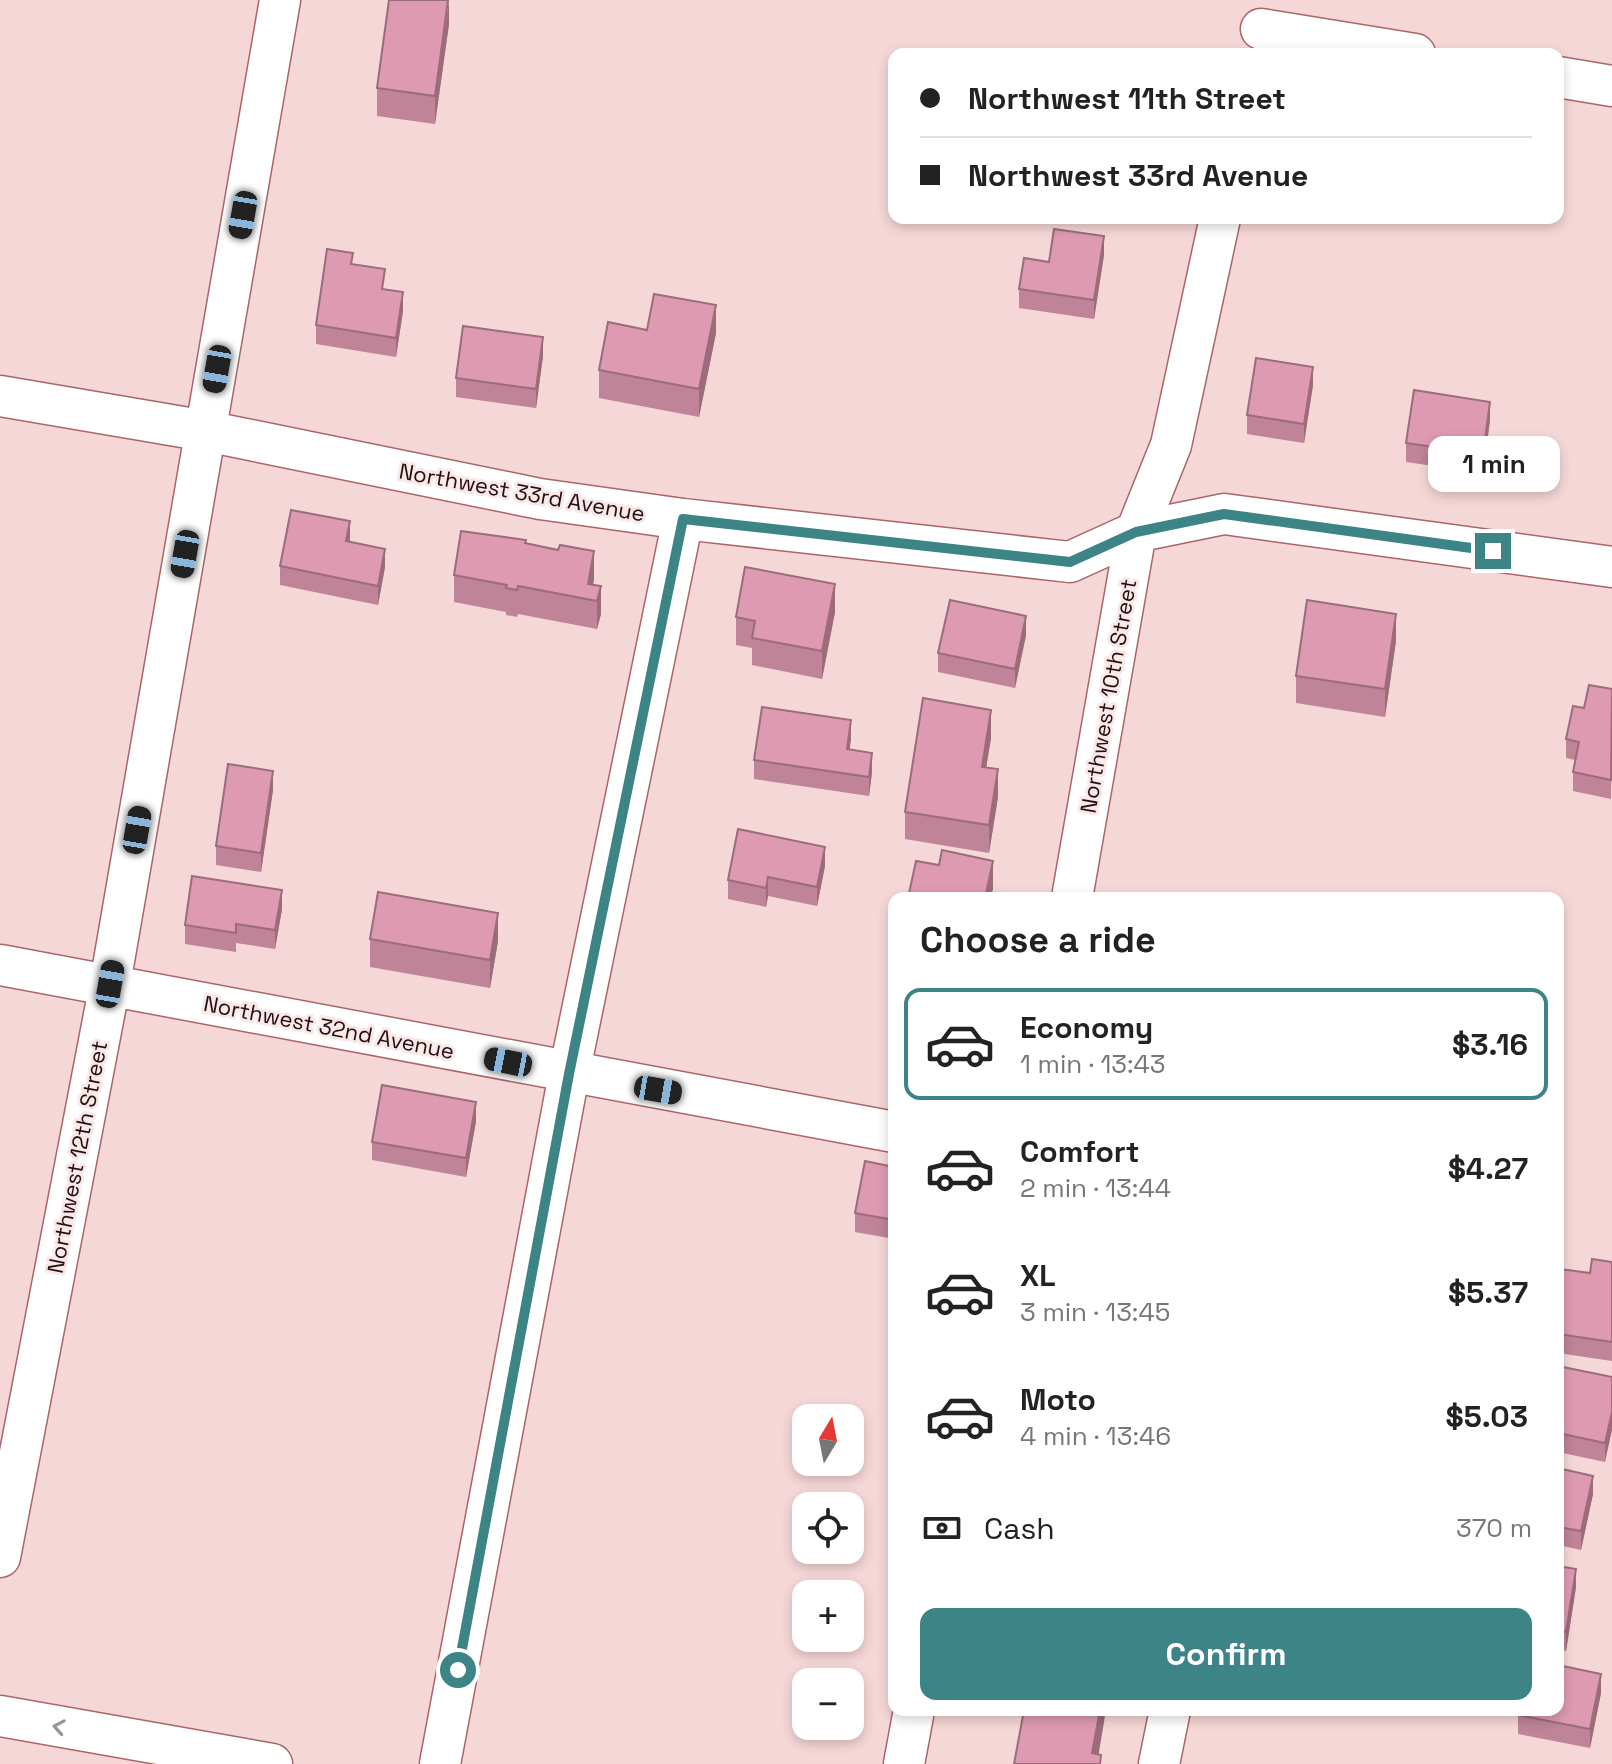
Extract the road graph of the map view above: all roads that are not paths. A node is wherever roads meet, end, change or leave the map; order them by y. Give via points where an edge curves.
1 (280, 0) edge
2 (1261, 28) edge
3 (1379, 48) edge
4 (1564, 78) edge
5 (1612, 86) edge
6 (1219, 224) edge
7 (0, 396) edge
8 (206, 431) junction
9 (683, 519) junction
10 (1136, 532) junction
11 (1612, 567) edge
12 (1073, 892) edge
13 (0, 965) edge
14 (110, 984) junction
15 (569, 1074) junction
16 (888, 1131) edge
17 (0, 1557) edge
18 (0, 1716) edge
19 (913, 1716) edge
20 (1169, 1716) edge
21 (272, 1764) edge
22 (440, 1764) edge
23 (904, 1764) edge
24 (1159, 1764) edge

1 - 8 street, Northwest 12th Street
2 - 3 street
4 - 5 street
6 - 10 street, Northwest 10th Street via 1171,445
7 - 8 street, Northwest 33rd Avenue
8 - 9 street, Northwest 33rd Avenue via 540,499
8 - 14 street, Northwest 12th Street
9 - 10 street, Northwest 33rd Avenue via 1070,562
9 - 15 street
10 - 11 street, Northwest 33rd Avenue via 1224,514
10 - 12 street, Northwest 10th Street
13 - 14 street, Northwest 32nd Avenue
14 - 15 street, Northwest 32nd Avenue
14 - 17 street, Northwest 12th Street
15 - 16 street, Northwest 32nd Avenue
15 - 22 street
21 -> 18 street
19 - 23 street
20 - 24 street

